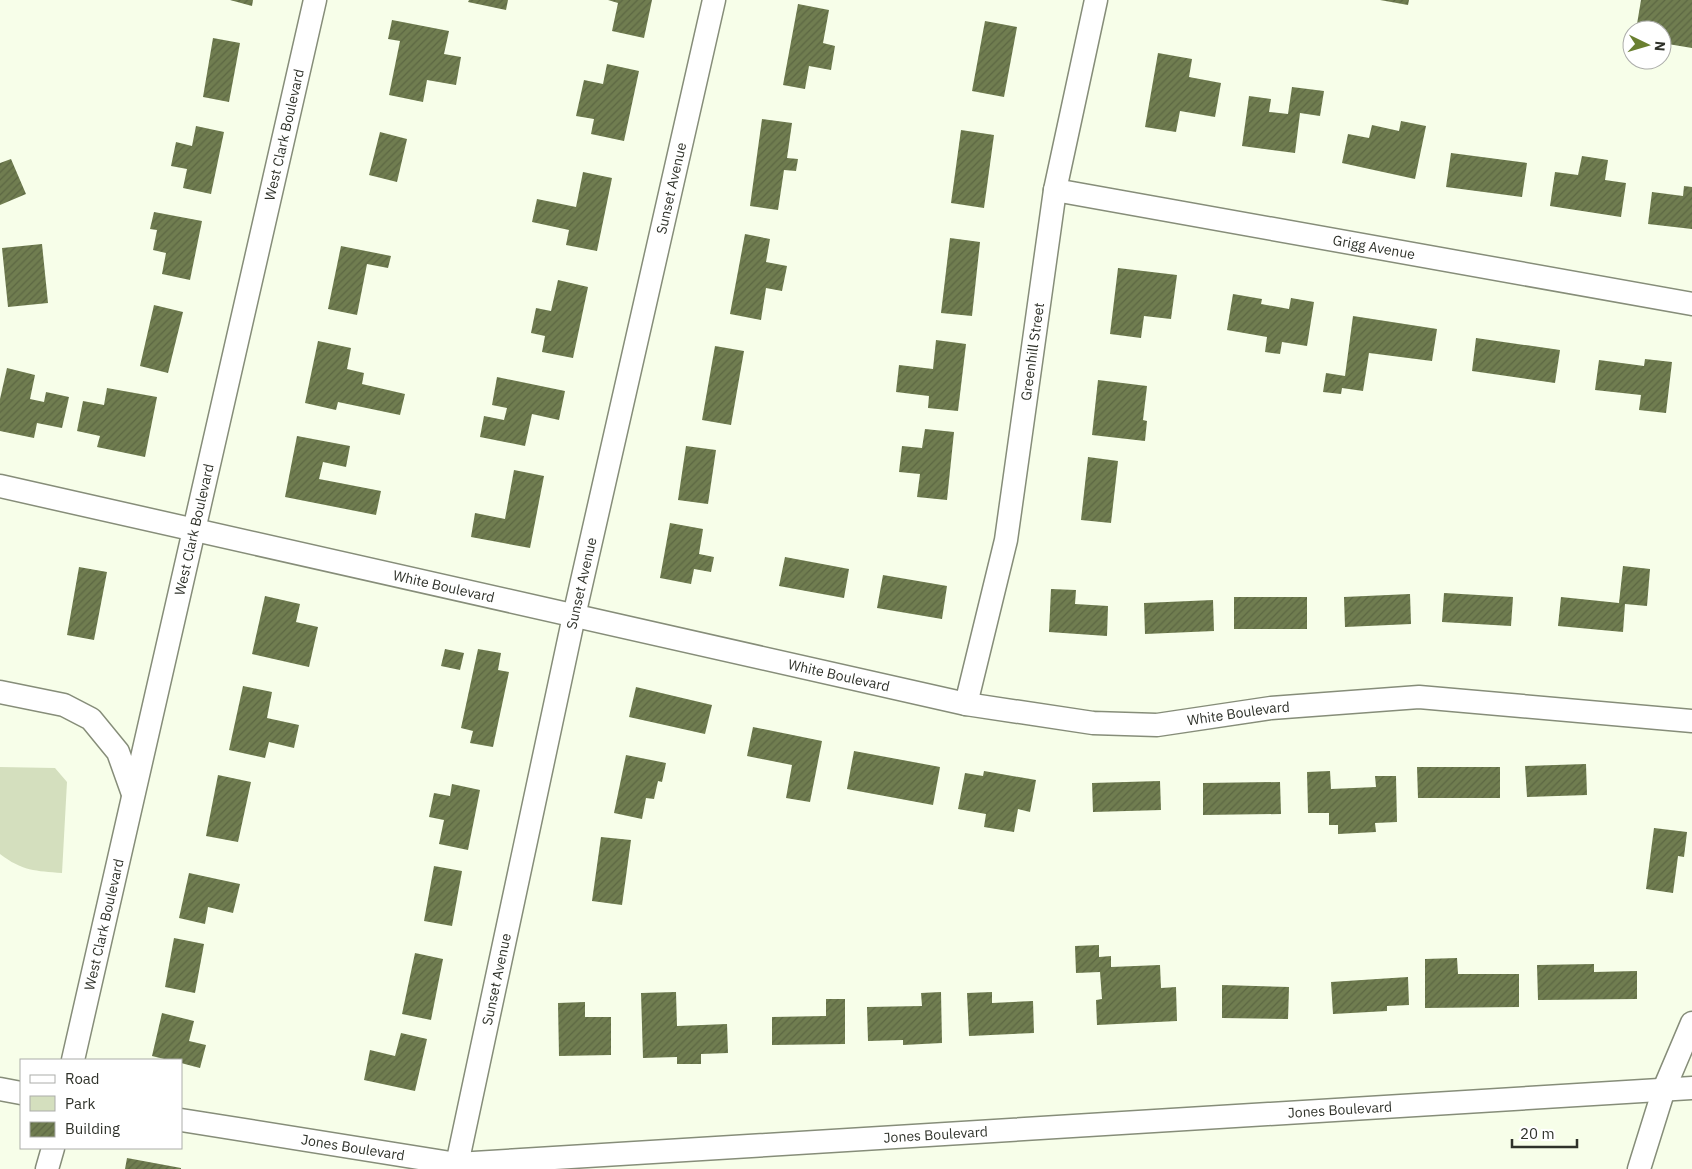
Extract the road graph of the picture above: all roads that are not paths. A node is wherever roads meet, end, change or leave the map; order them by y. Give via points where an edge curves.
1 (315, 0) edge
2 (714, 0) edge
3 (1096, 0) edge
4 (1055, 190) junction
5 (1692, 304) edge
6 (0, 486) edge
7 (192, 530) junction
8 (574, 616) junction
9 (0, 692) edge
10 (966, 704) junction
11 (1692, 721) edge
12 (133, 794) junction
13 (1692, 1023) edge
14 (73, 1059) edge
15 (1692, 1088) edge
16 (0, 1089) edge
17 (1664, 1089) junction
18 (20, 1093) edge
19 (182, 1120) edge
20 (52, 1149) edge
21 (456, 1166) edge
22 (48, 1169) edge
23 (1639, 1169) edge

1 - 7 street, West Clark Boulevard
2 - 8 street, Sunset Avenue
3 - 4 street, Greenhill Street
4 - 5 street, Grigg Avenue
4 - 10 street, Greenhill Street via 1006,540
6 - 7 street, White Boulevard
7 - 8 street, White Boulevard
7 - 12 street, West Clark Boulevard
8 - 10 street, White Boulevard
8 - 21 street, Sunset Avenue
9 - 12 street via 64,705 91,719 118,752
10 - 11 street, White Boulevard via 1093,723 1157,725 1271,708 1420,698
12 - 14 street, West Clark Boulevard
13 - 17 street
15 - 17 street, Jones Boulevard
16 - 18 street
17 - 21 street, Jones Boulevard
17 - 23 street
19 - 21 street, Jones Boulevard
20 - 22 street

